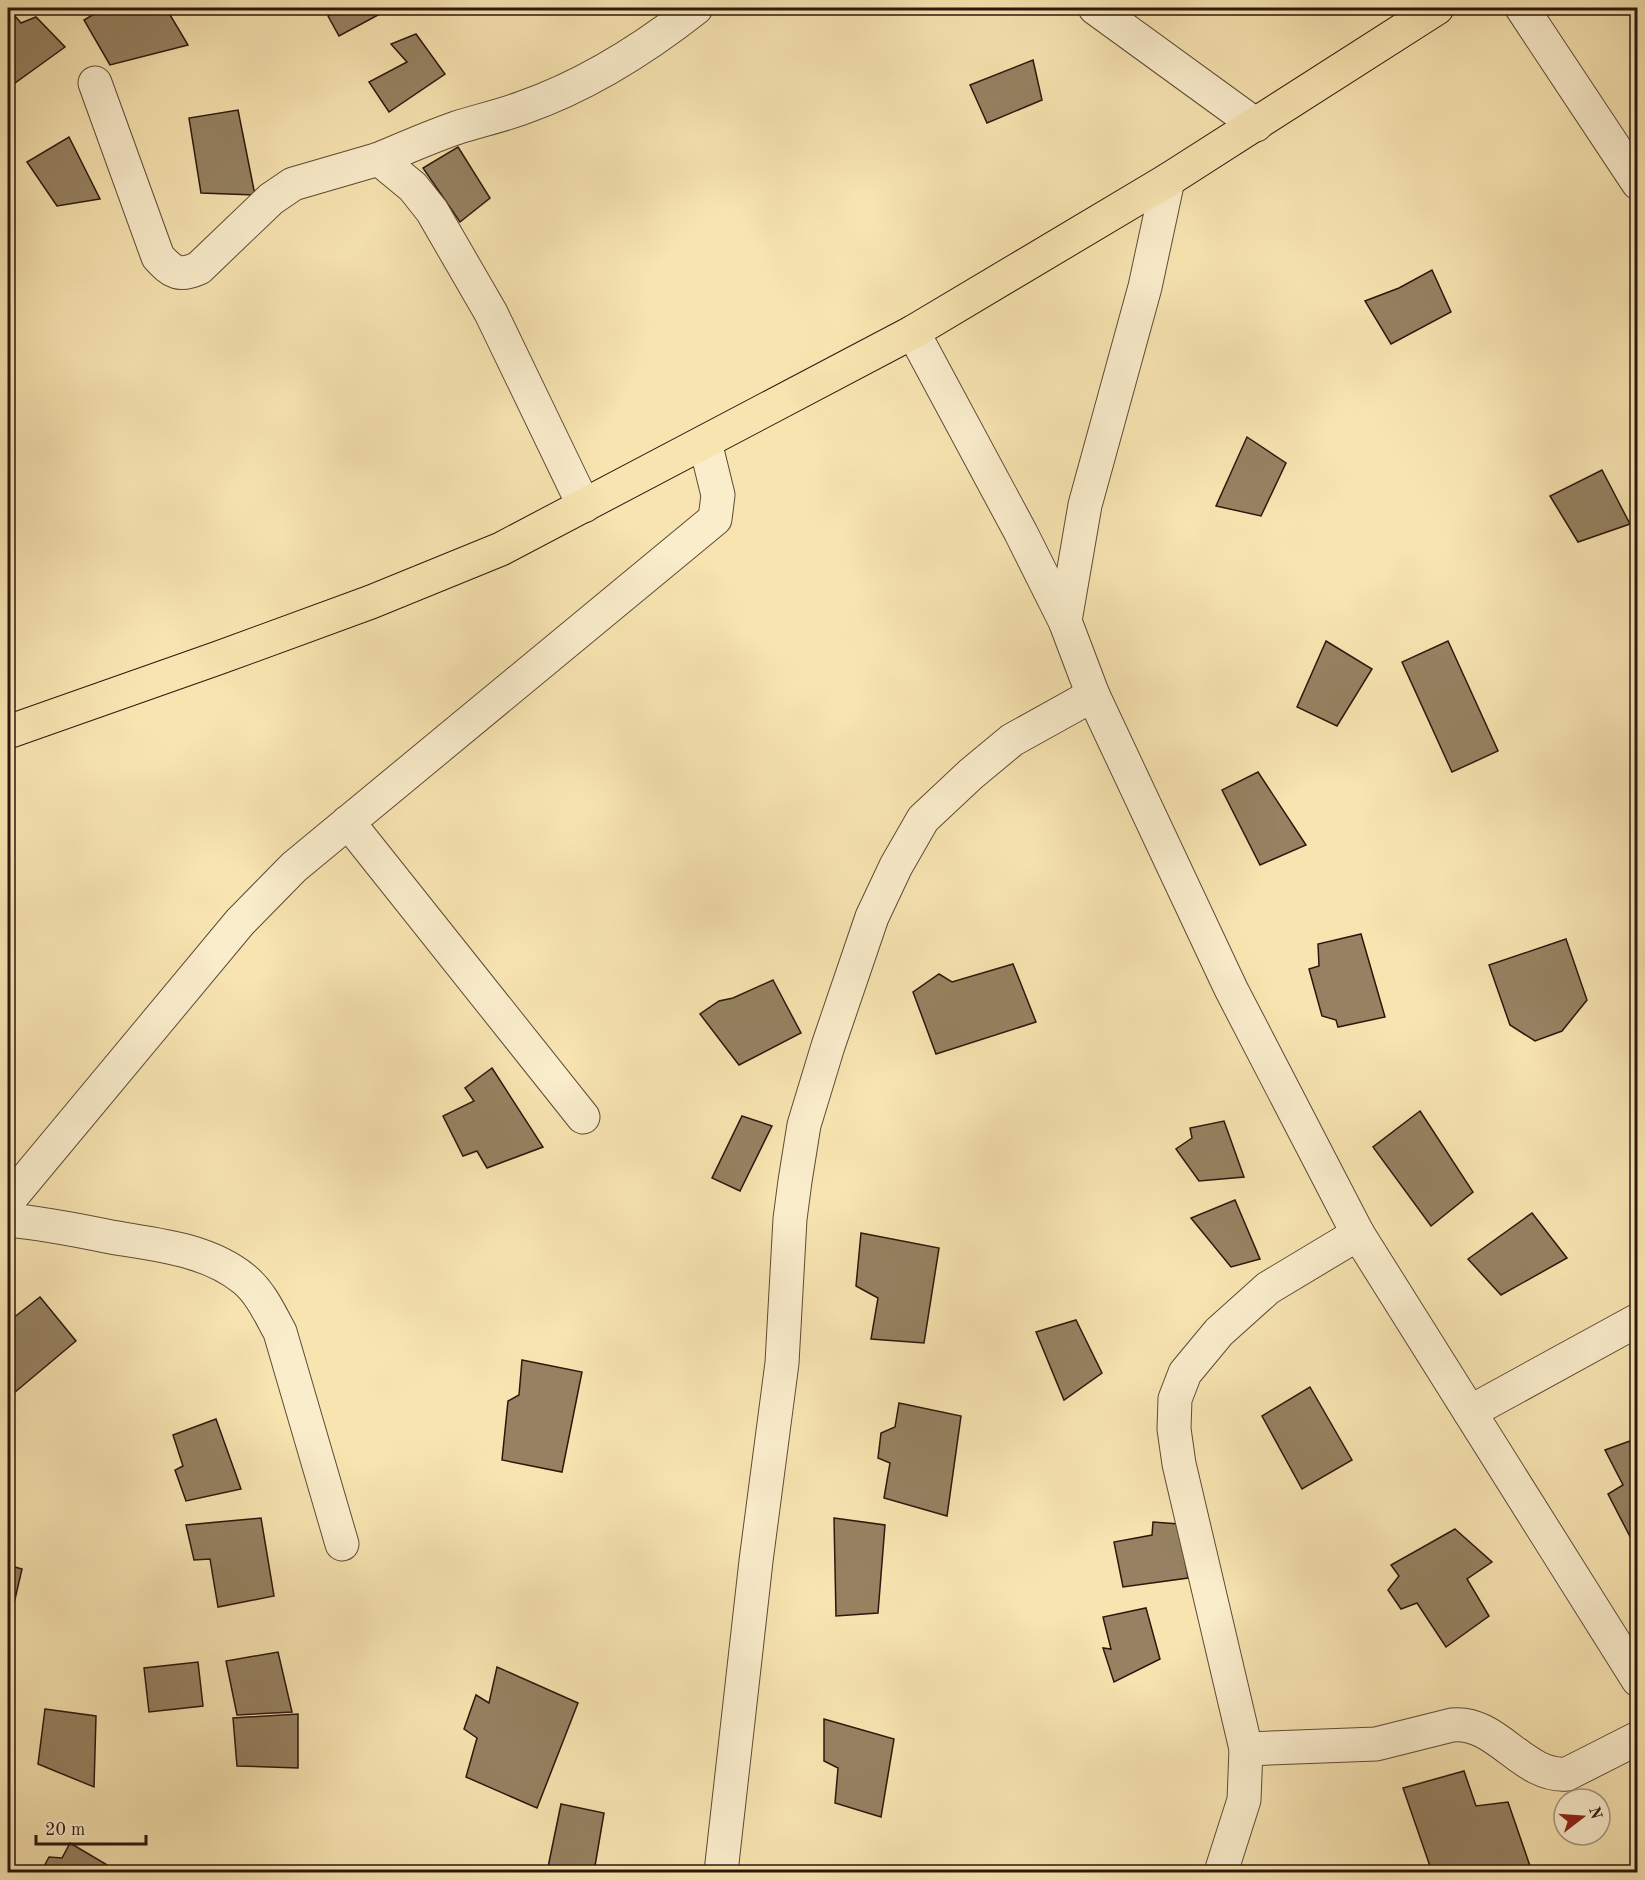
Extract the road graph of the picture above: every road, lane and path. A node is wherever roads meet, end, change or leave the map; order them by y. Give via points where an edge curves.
1 (696, 8) edge
2 (1095, 8) edge
3 (1437, 8) edge
4 (1522, 8) edge
5 (95, 83) dead end
6 (1256, 125) junction
7 (380, 159) junction
8 (1168, 180) junction
9 (1638, 183) edge
10 (913, 332) junction
11 (705, 442) junction
12 (584, 506) junction
13 (1065, 621) junction
14 (1093, 695) junction
15 (8, 732) edge
16 (348, 822) junction
17 (583, 1117) dead end
18 (8, 1201) edge
19 (8, 1220) edge
20 (1358, 1234) junction
21 (1638, 1320) edge
22 (1470, 1412) junction
23 (342, 1544) dead end
24 (1638, 1680) edge
25 (1638, 1738) edge
26 (1246, 1749) junction
27 (721, 1872) edge
28 (1221, 1872) edge

1 - 7 street via 620,60 573,86
2 - 6 street
3 - 6 main road
4 - 9 street
5 - 7 street via 158,257 178,274 199,268 271,199 293,184
6 - 8 main road
7 - 12 street via 413,187 432,211 491,313
8 - 10 main road
8 - 13 street via 1144,287 1085,505
10 - 11 main road
10 - 13 street
11 - 12 main road
11 - 16 street via 718,495 715,519
12 - 15 main road via 501,549 371,602
13 - 14 street
14 - 20 street via 1231,989
14 - 27 street via 1012,740 923,819 872,917 828,1046 804,1125 790,1218 782,1363
16 - 17 street
16 - 18 street via 294,867 240,922
19 - 23 street via 189,1251 227,1267 246,1281 263,1301 280,1332
20 - 22 street
20 - 26 street via 1268,1288 1219,1332 1185,1373 1175,1399 1179,1464
21 - 22 street
22 - 24 street
25 - 26 street via 1567,1774 1554,1775 1494,1737 1464,1724 1376,1744
26 - 28 street via 1244,1800

